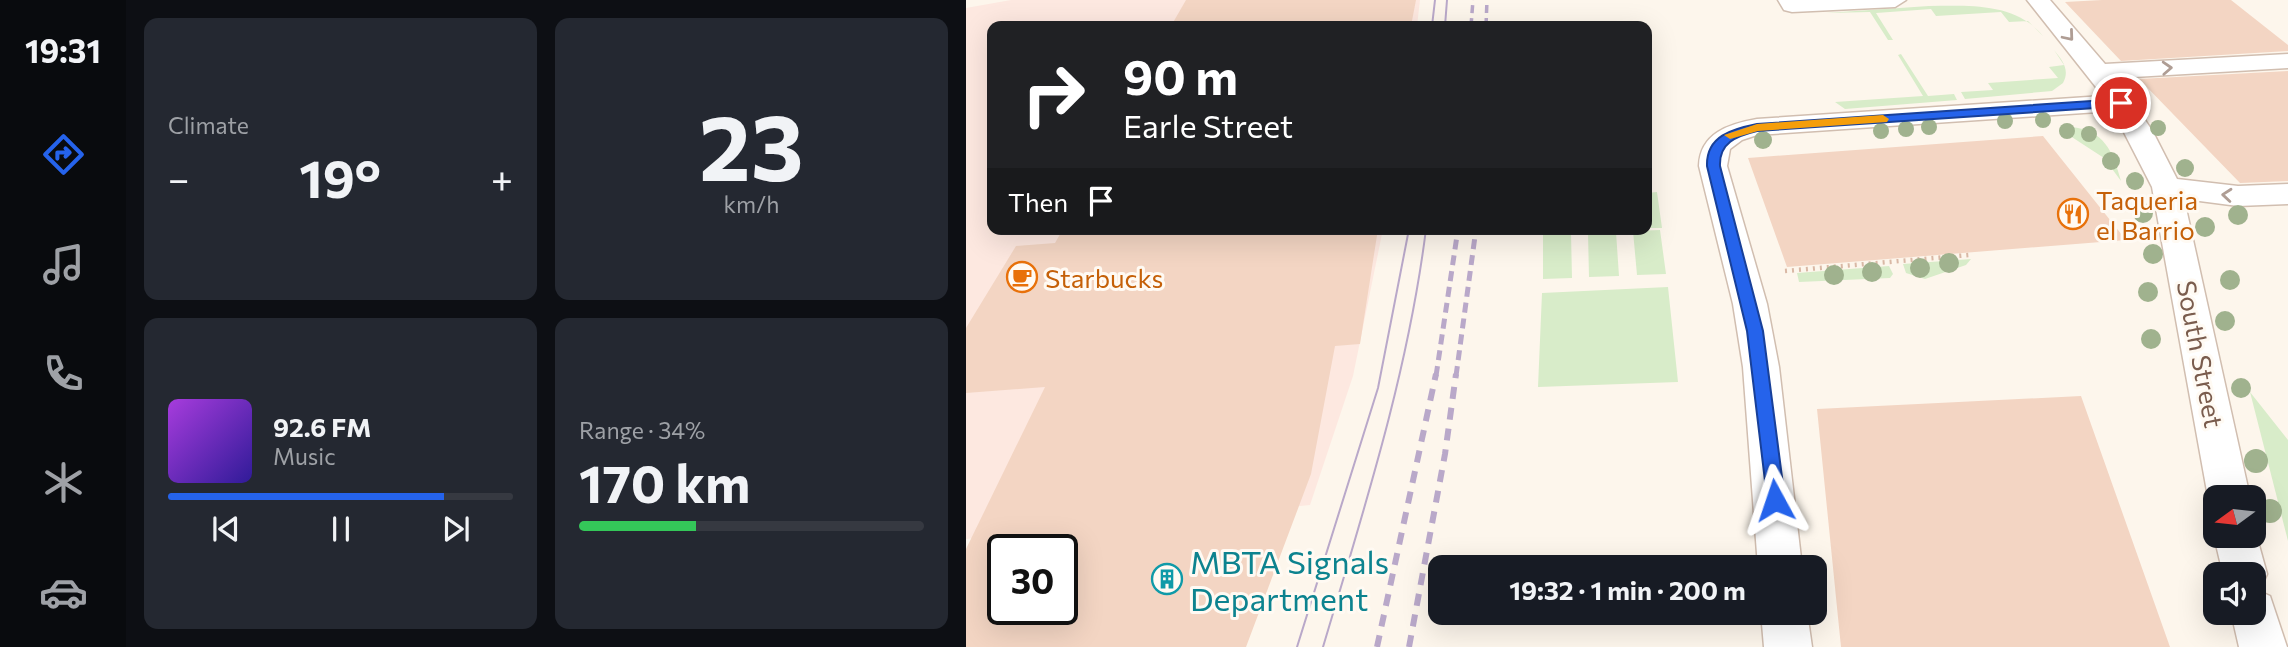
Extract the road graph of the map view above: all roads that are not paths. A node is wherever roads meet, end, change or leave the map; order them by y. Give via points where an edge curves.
1 (1895, 0) edge
2 (2038, 0) edge
3 (1791, 3) edge
4 (2288, 61) edge
5 (2099, 72) junction
6 (2121, 103) junction
7 (2167, 187) junction
8 (2288, 194) edge
9 (2227, 485) edge
10 (1779, 555) edge
11 (1785, 625) edge
12 (2257, 625) edge
13 (1788, 647) edge
14 (2263, 647) edge

1 - 3 street
2 -> 5 street, South Street
5 -> 4 street
5 - 6 street, South Street
6 - 7 street, South Street
6 - 10 street via 1757,127 1732,134 1716,148 1714,171 1750,304 1761,367
8 -> 7 street via 2238,196
7 - 9 street, South Street
11 - 13 street
12 - 14 street

